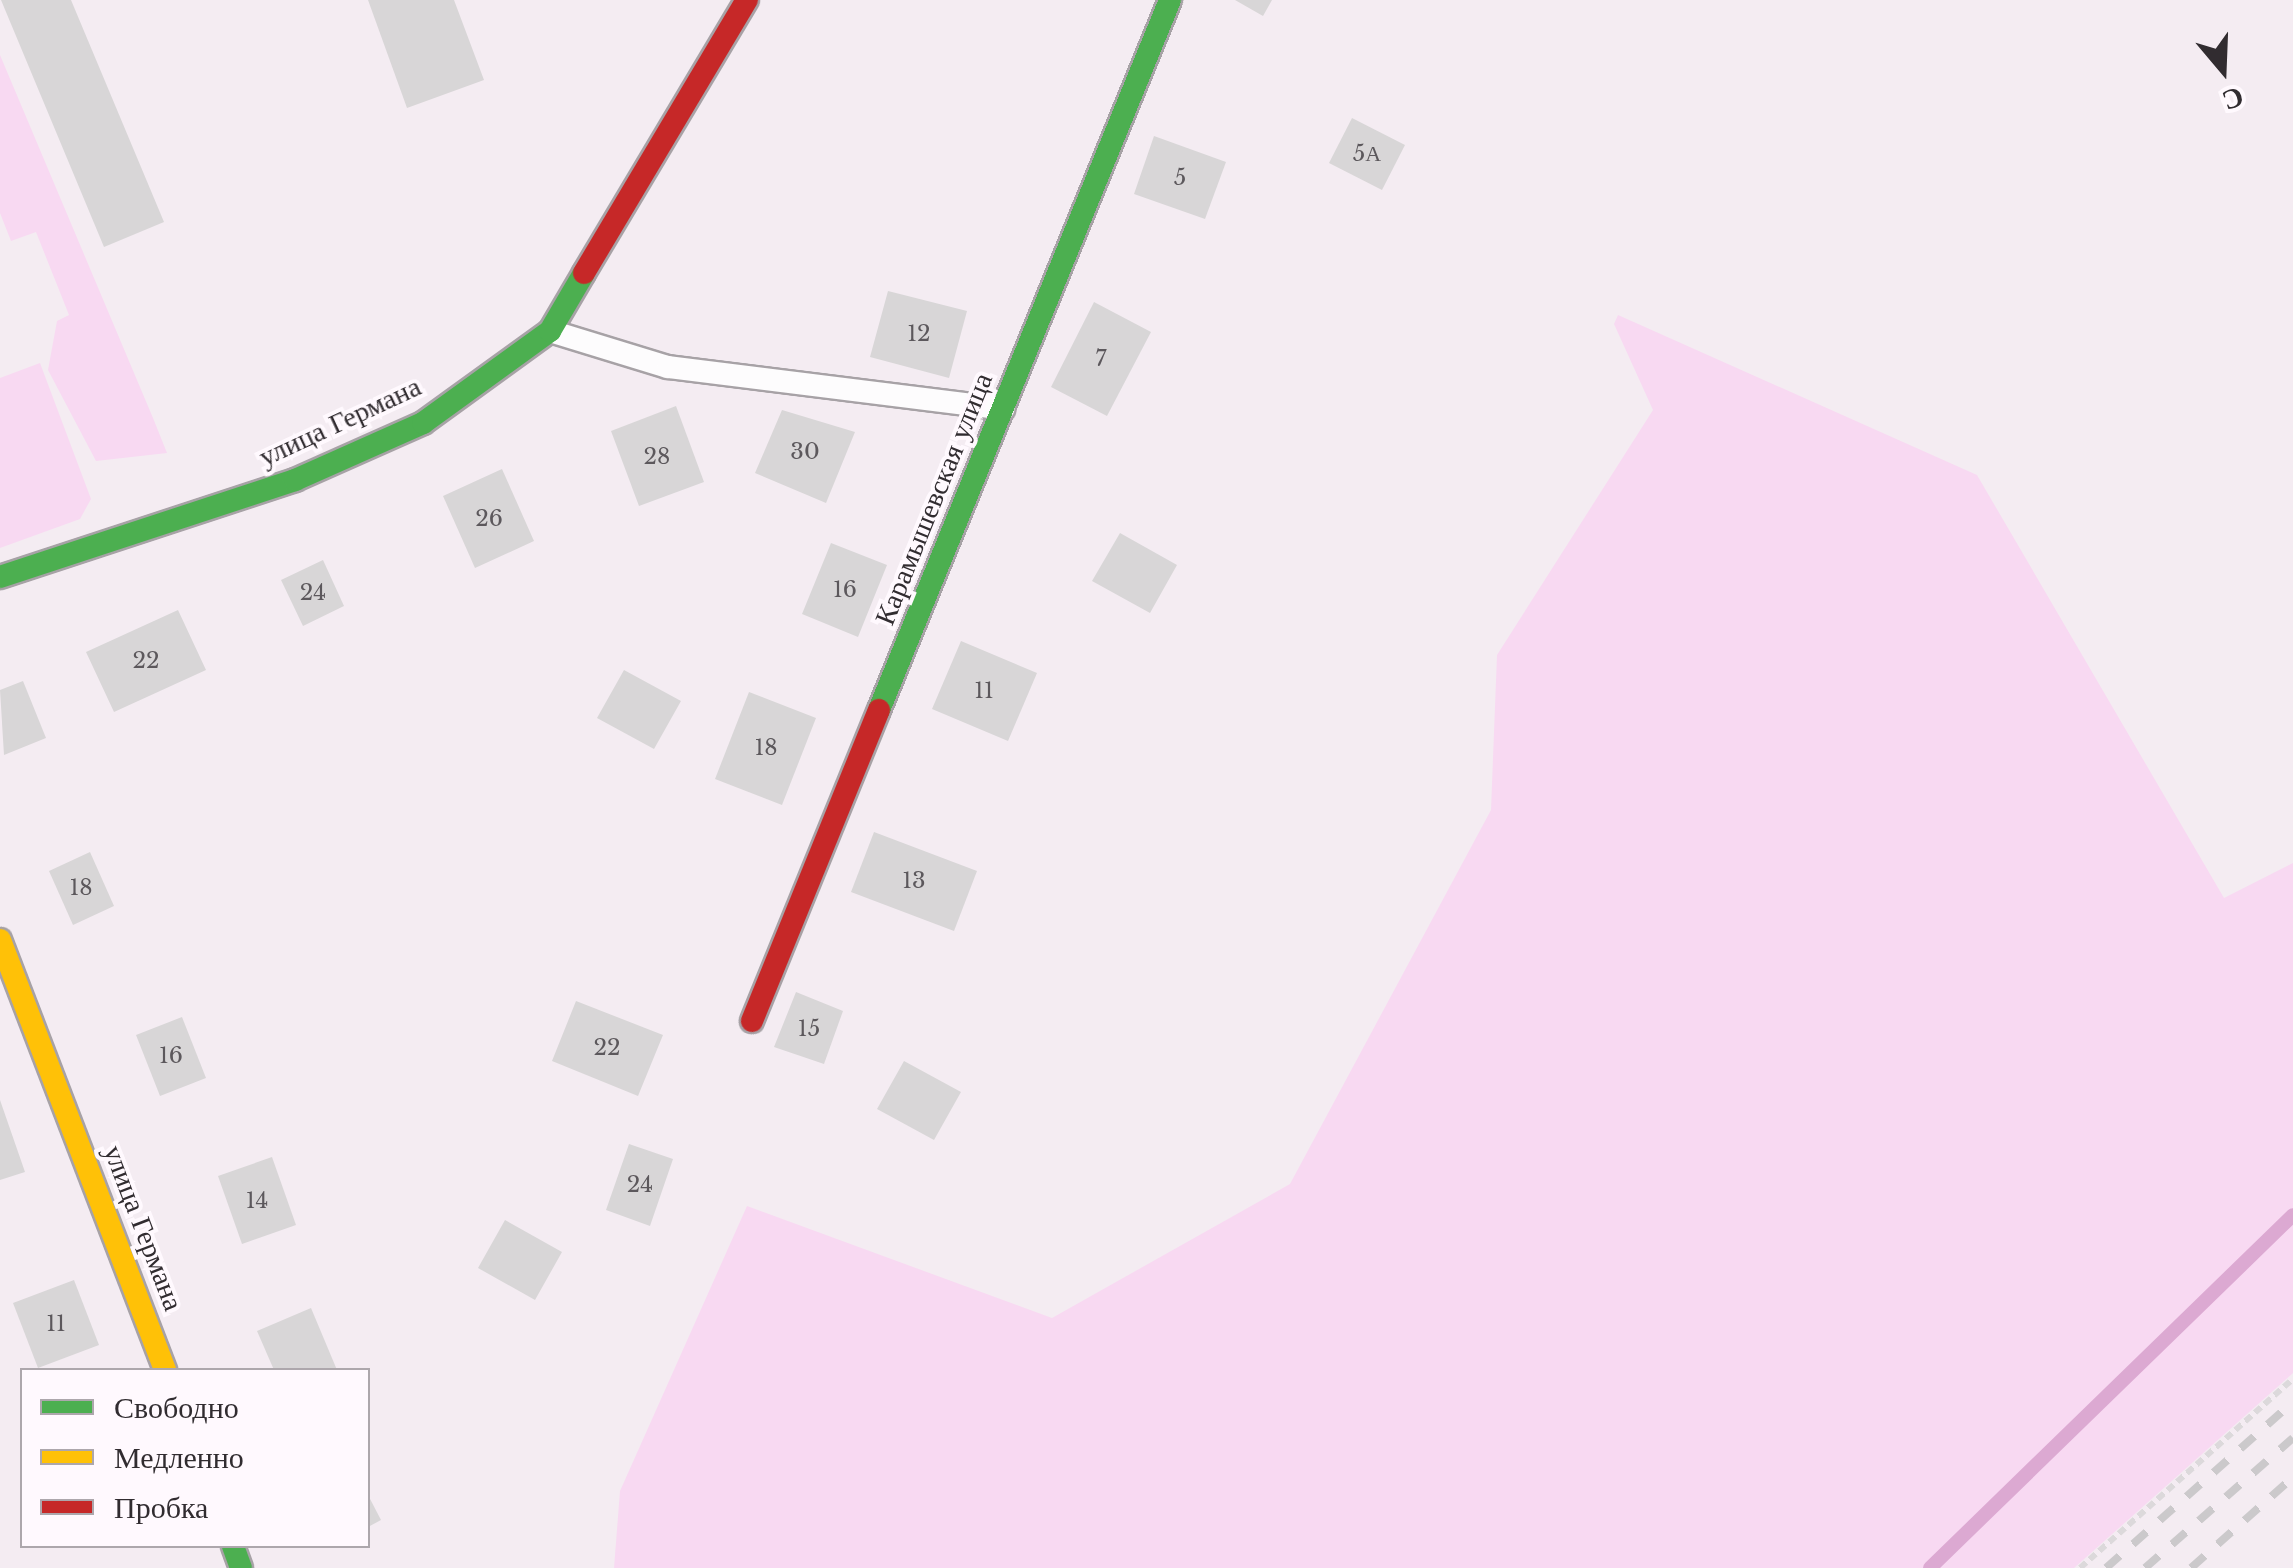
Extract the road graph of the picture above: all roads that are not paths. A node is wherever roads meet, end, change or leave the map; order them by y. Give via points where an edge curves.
1 (747, 0) edge
2 (1170, 0) edge
3 (550, 330) junction
4 (1003, 409) junction
5 (0, 578) edge
6 (0, 940) edge
7 (752, 1021) dead end
8 (164, 1368) edge

1 - 3 street, улица Германа
2 - 4 street, Карамышевская улица
3 - 4 lane via 668,367
3 - 5 street, улица Германа via 407,430 295,480
4 - 7 street, Карамышевская улица
6 - 8 street, улица Германа

